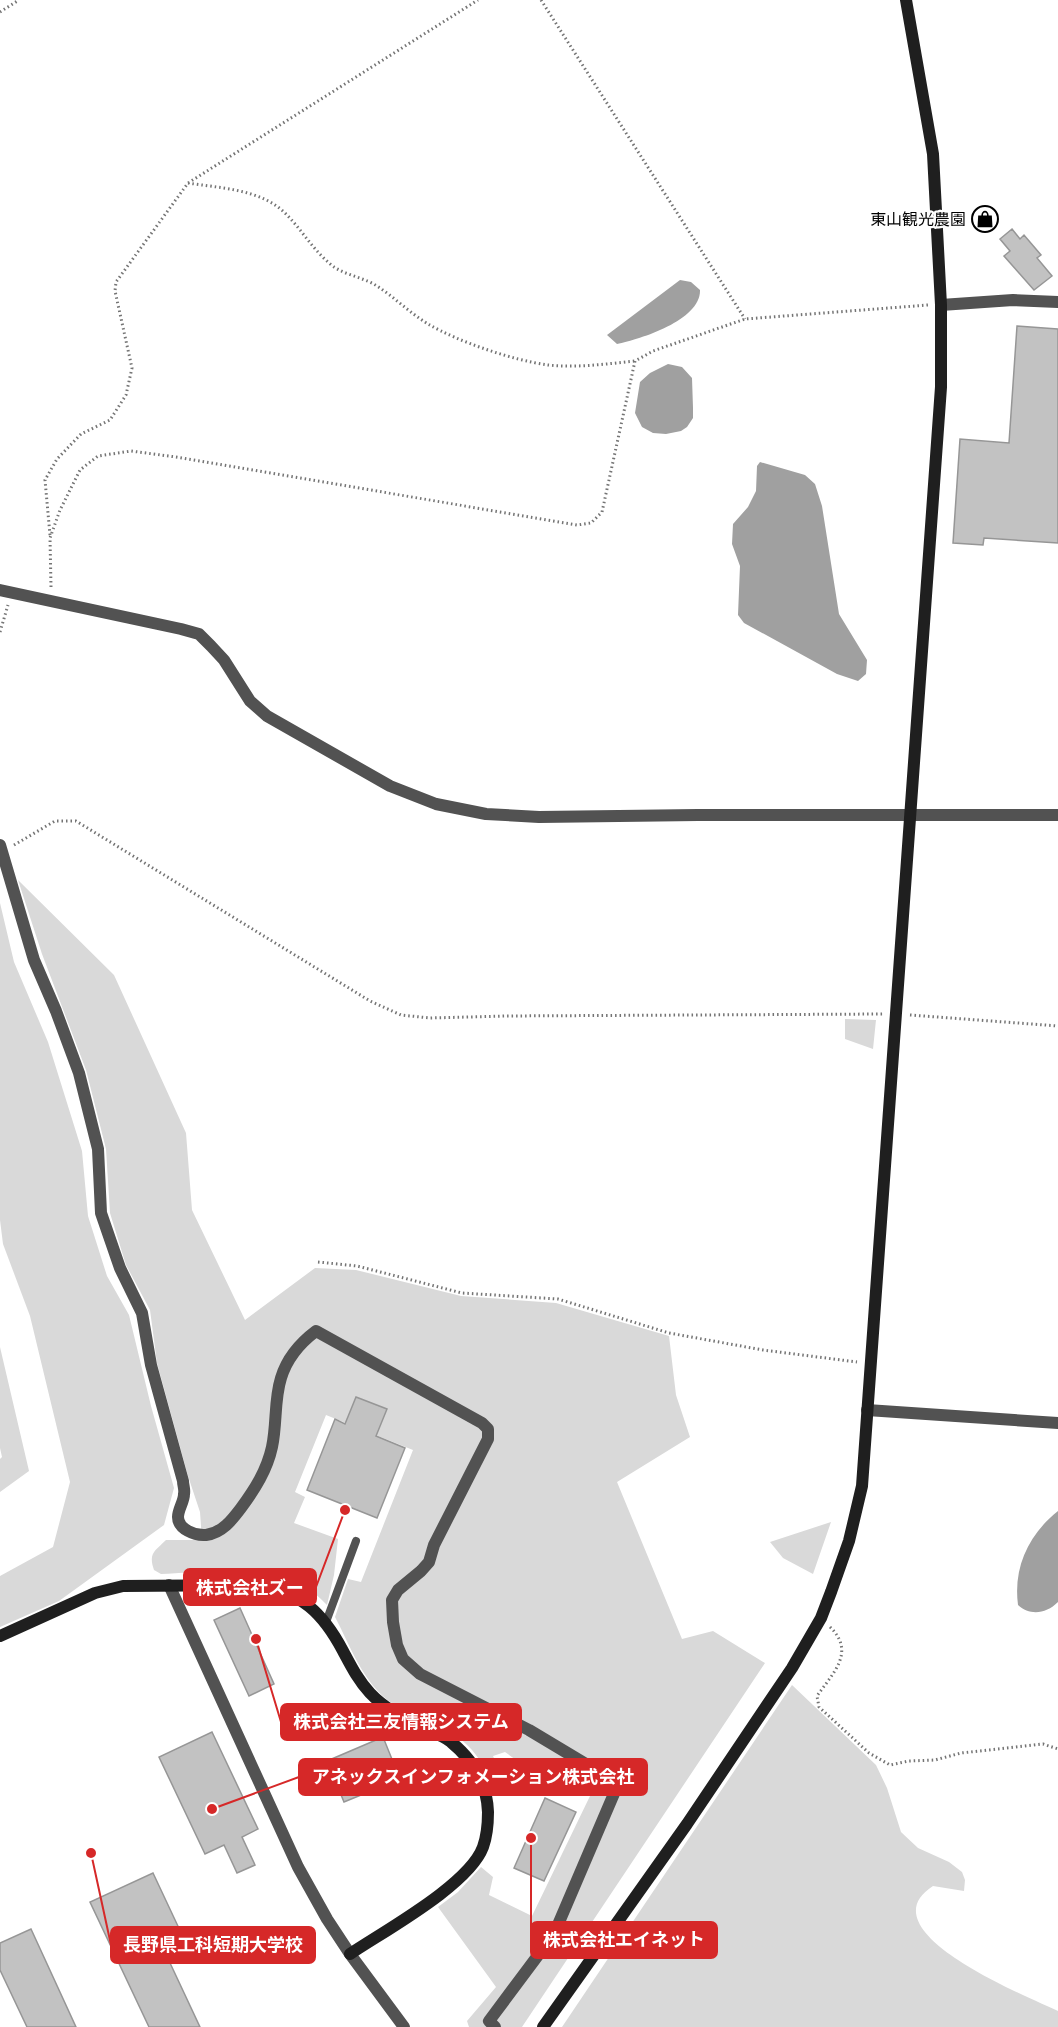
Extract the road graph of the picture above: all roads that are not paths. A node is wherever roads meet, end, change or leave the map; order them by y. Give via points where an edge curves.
1 (906, 0) edge
2 (1058, 302) edge
3 (941, 304) junction
4 (5, 591) edge
5 (912, 814) junction
6 (1058, 815) edge
7 (2, 848) edge
8 (867, 1410) junction
9 (1058, 1423) edge
10 (356, 1541) dead end
11 (169, 1585) junction
12 (326, 1622) junction
13 (0, 1636) edge
14 (350, 1954) junction
15 (404, 2027) edge
16 (495, 2027) edge
17 (543, 2027) edge

1 - 3 street via 933,154
2 - 3 street
3 - 5 street via 941,387
4 - 5 street via 199,634 224,660 249,701 267,716 390,786 436,804 486,814 539,817
5 - 6 street
5 - 8 street
7 - 16 street via 34,960 79,1073 98,1149 101,1213 120,1268 142,1313 151,1365 183,1481 178,1517 182,1526 192,1533 218,1533 246,1502 267,1463 281,1377 291,1357 316,1331 482,1423 488,1430 488,1439 429,1562 392,1600 397,1645 403,1659 420,1674 529,1730 614,1781 616,1789 554,1934 489,2021
8 - 9 street
8 - 17 street via 862,1486 849,1541 821,1618 712,1788
10 - 12 lane
11 - 12 street via 278,1588 315,1609
11 - 13 street via 123,1586 95,1593
11 - 14 street via 298,1867
12 - 14 street via 370,1692 389,1710 449,1740 480,1775 487,1796 488,1825 483,1848 469,1870
14 - 15 street

